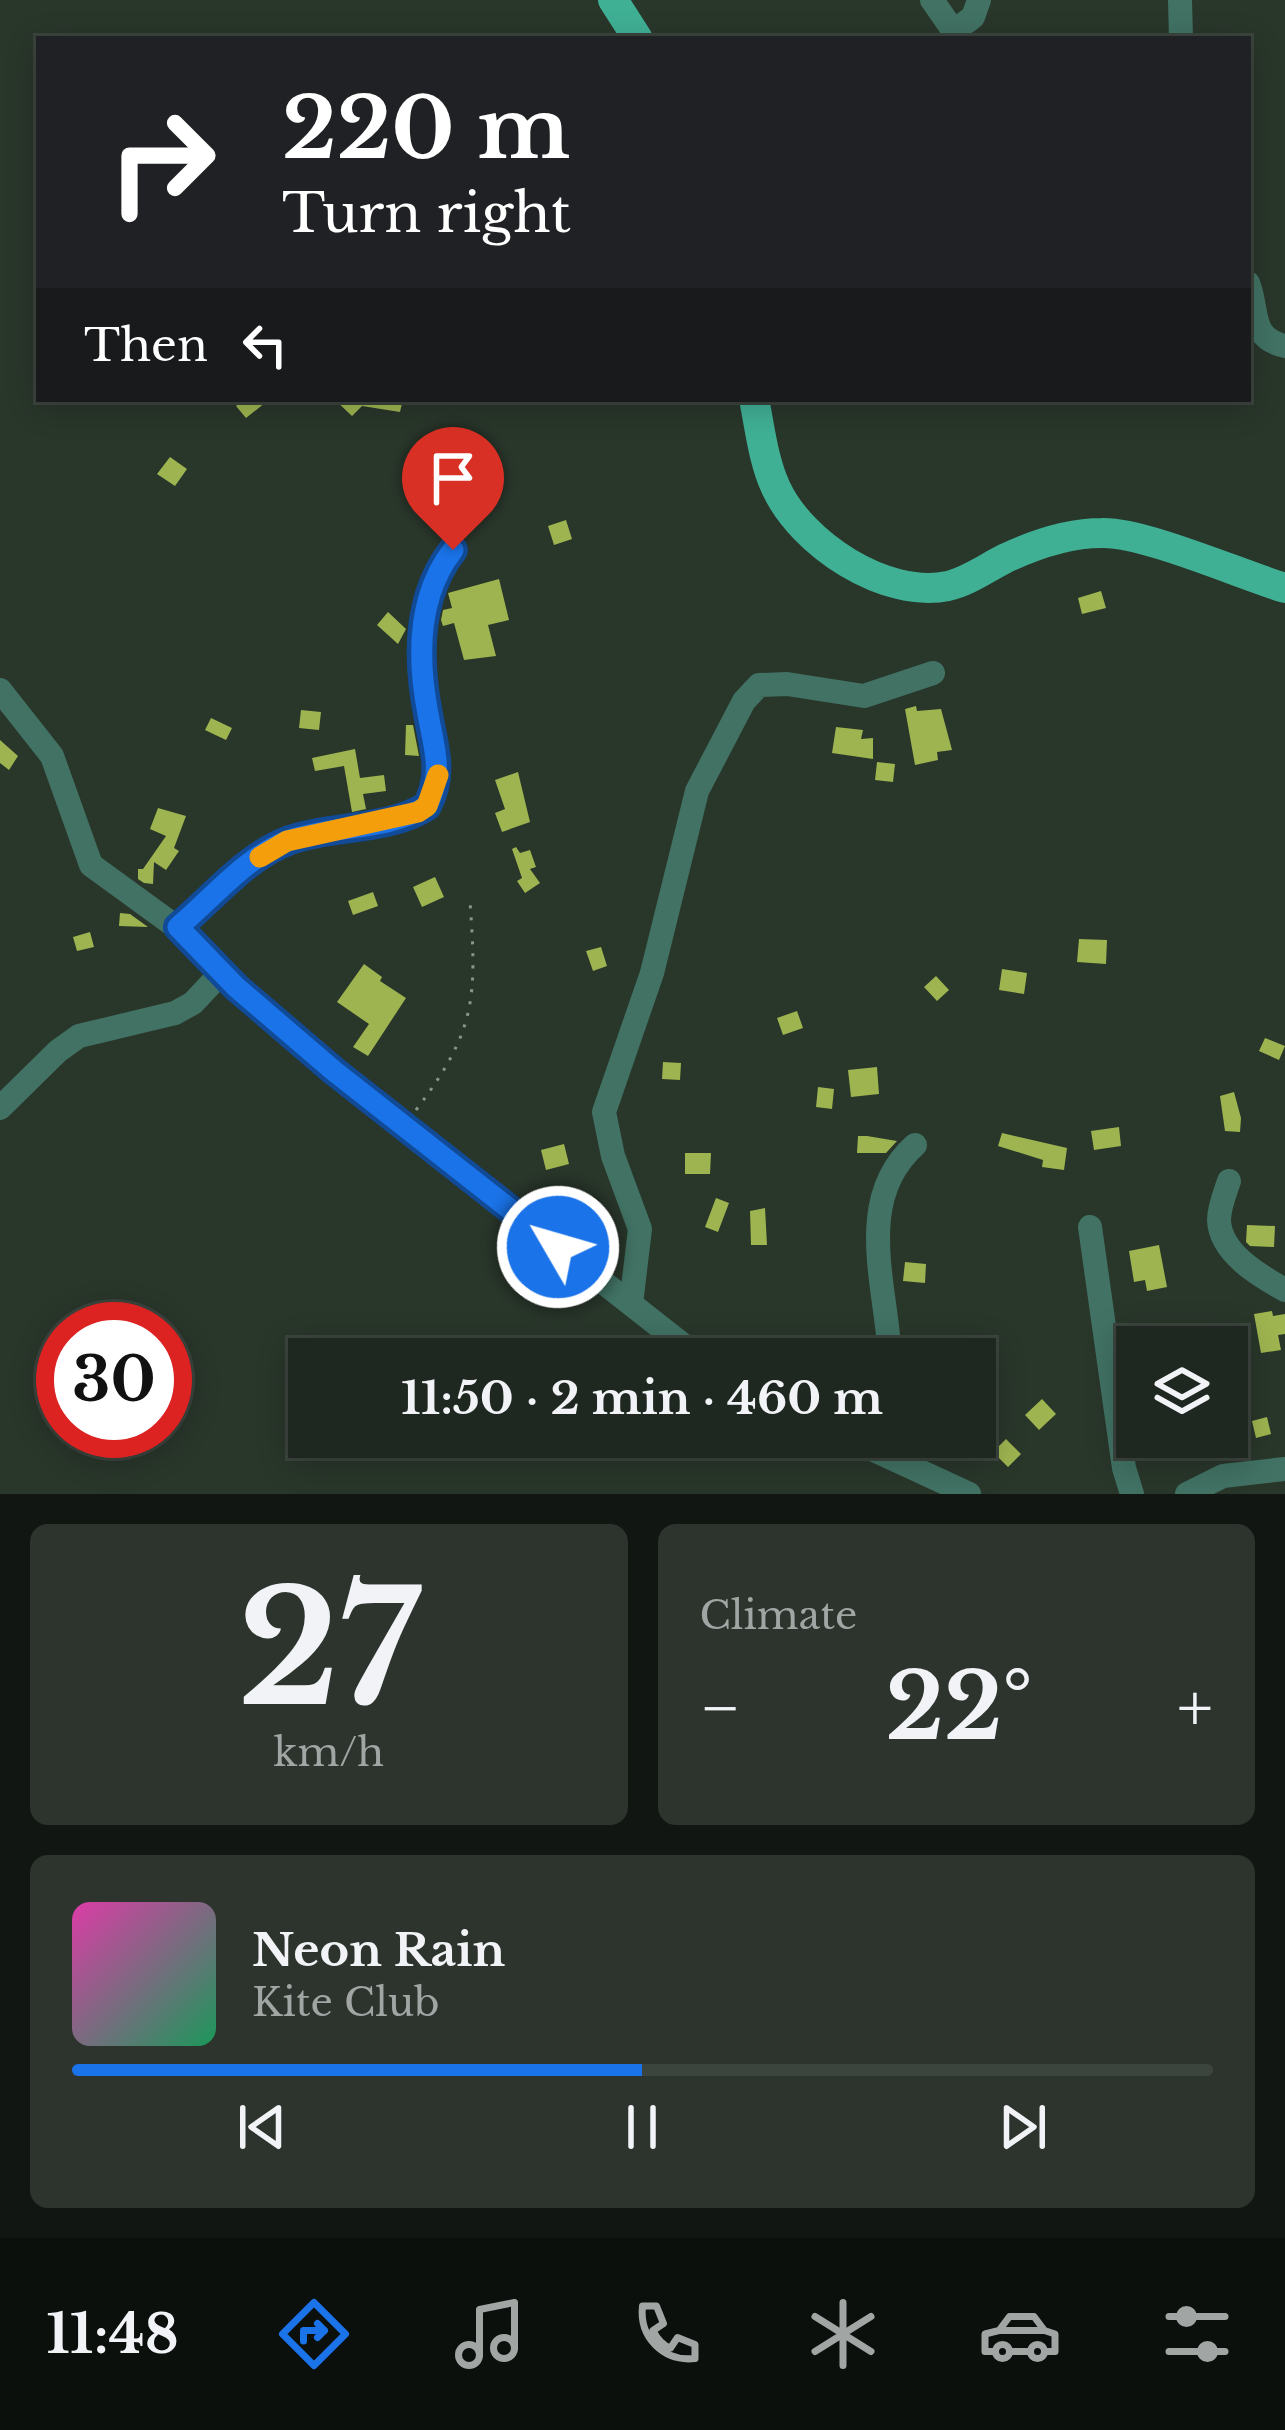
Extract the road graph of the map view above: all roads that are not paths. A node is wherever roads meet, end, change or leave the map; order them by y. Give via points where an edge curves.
1 (613, 0) edge
2 (932, 0) edge
3 (979, 0) edge
4 (1180, 0) edge
5 (956, 35) edge
6 (636, 36) edge
7 (1181, 36) edge
8 (1253, 334) edge
9 (1285, 346) edge
10 (755, 402) edge
11 (453, 550) dead end
12 (1285, 588) edge
13 (933, 673) dead end
14 (0, 690) edge
15 (178, 927) junction
16 (221, 973) junction
17 (0, 1108) edge
18 (915, 1144) dead end
19 (1229, 1181) dead end
20 (1090, 1227) dead end
21 (1285, 1290) edge
22 (631, 1304) junction
23 (674, 1338) edge
24 (888, 1338) edge
25 (897, 1458) edge
26 (1285, 1469) edge
27 (969, 1494) edge
28 (1132, 1494) edge
29 (1187, 1494) edge

1 - 6 main road
2 - 5 street
3 - 5 street
4 - 7 street
8 - 9 street
10 - 12 main road via 766,461 787,506 853,568 878,578 946,586 1057,537 1106,532
11 - 15 street via 423,605 424,689 438,758 427,806 287,841
13 - 22 street via 865,696 759,686 697,791 652,973 604,1112 640,1229
14 - 15 street via 52,756 91,866
15 - 16 street
16 - 17 street via 175,1013 80,1036
16 - 22 street
18 - 24 street via 899,1159 877,1217
19 - 21 street via 1222,1234 1245,1264
20 - 28 street
22 - 23 street
25 - 27 street
26 - 29 street via 1223,1476

